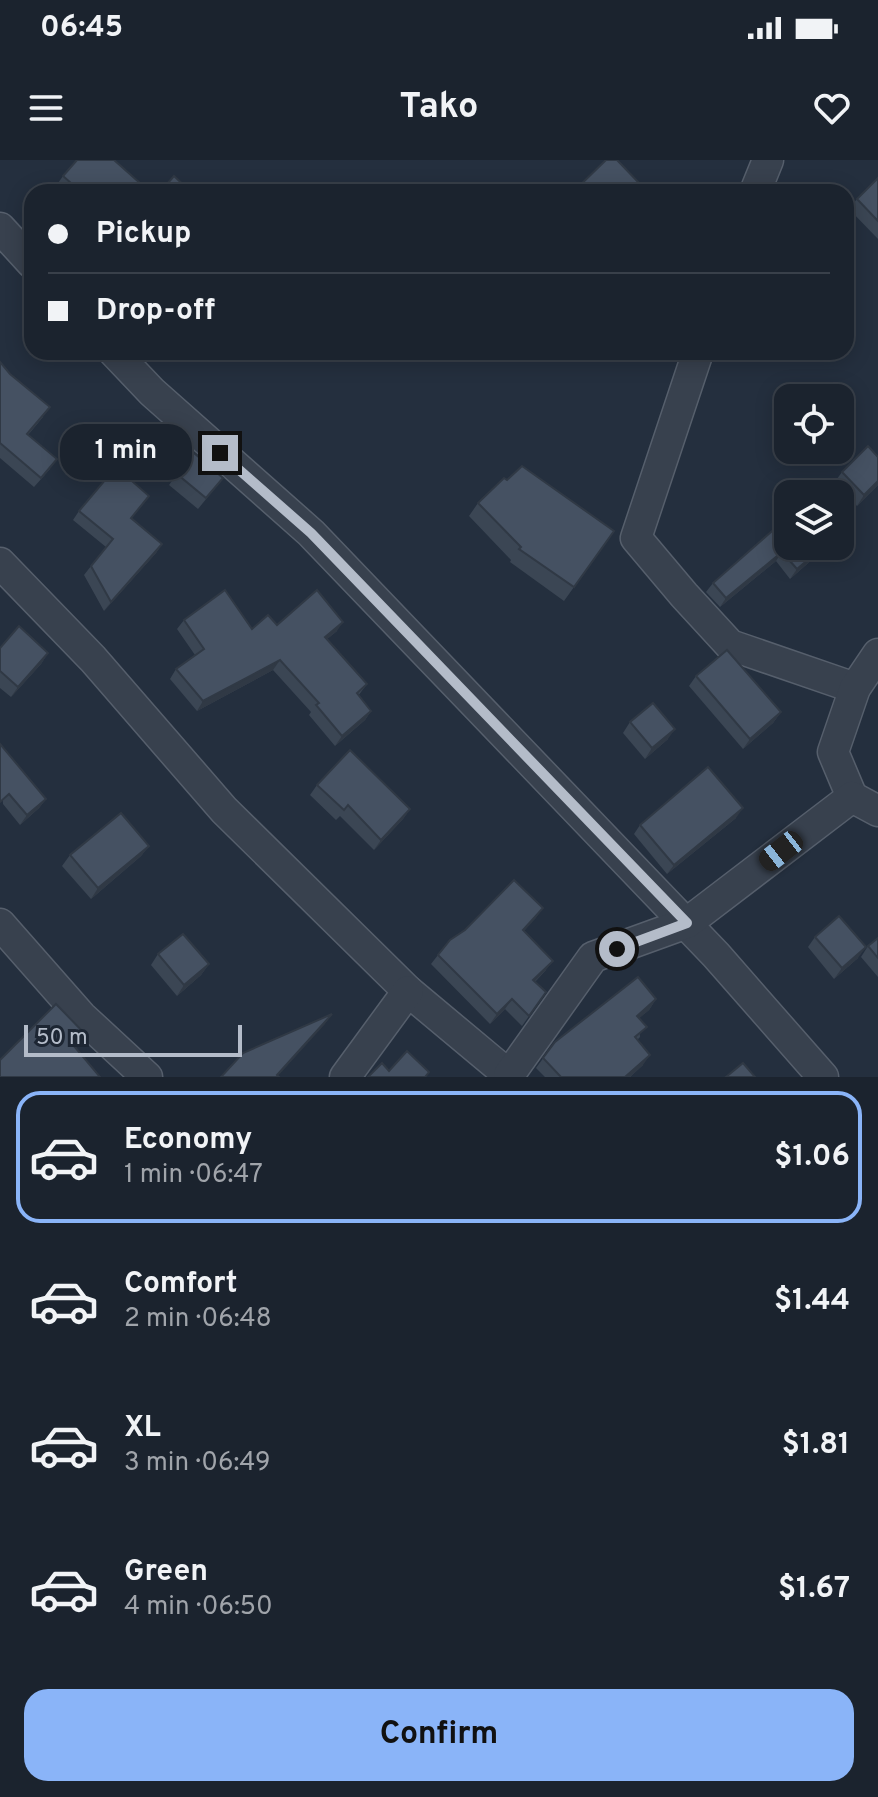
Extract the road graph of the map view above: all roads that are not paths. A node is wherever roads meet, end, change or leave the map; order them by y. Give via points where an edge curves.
1 (768, 160) edge
2 (758, 184) edge
3 (0, 228) edge
4 (24, 254) edge
5 (122, 360) edge
6 (695, 360) edge
7 (0, 563) edge
8 (878, 654) edge
9 (855, 688) junction
10 (865, 804) edge
11 (687, 923) junction
12 (0, 924) edge
13 (408, 991) junction
14 (510, 1076) edge
15 (147, 1077) edge
16 (345, 1077) edge
17 (823, 1077) edge

1 - 2 street
3 - 4 street
5 - 11 street via 311,533
6 - 9 street via 636,538 730,645
7 - 13 street via 93,659 224,810
8 - 9 street
9 - 10 street via 833,752
10 - 11 street
11 - 14 street via 593,957
11 - 17 street
12 - 15 street via 81,1016
13 - 14 street
13 - 16 street

